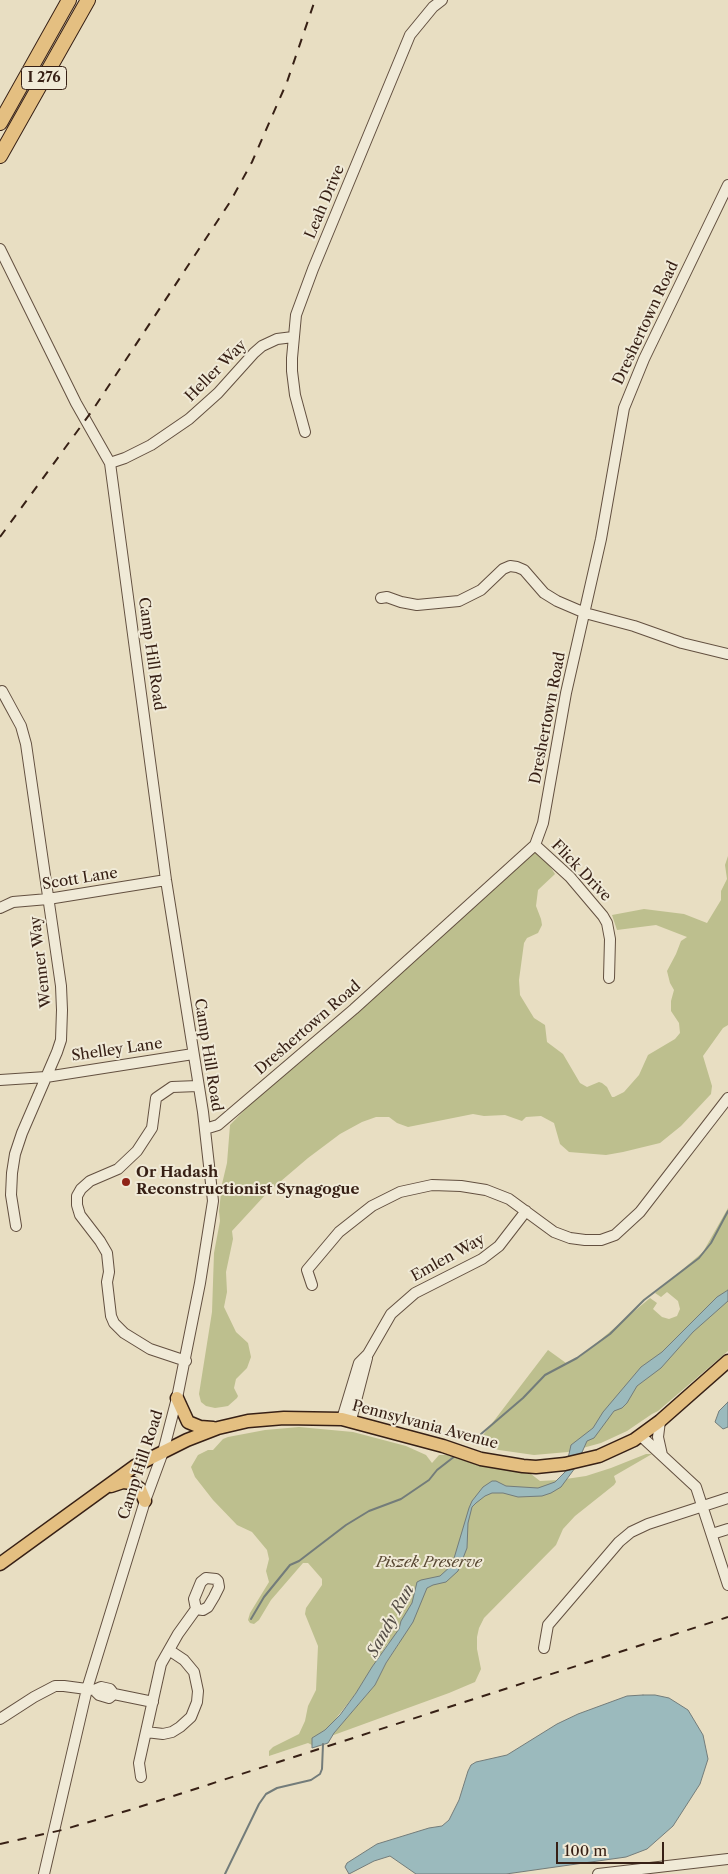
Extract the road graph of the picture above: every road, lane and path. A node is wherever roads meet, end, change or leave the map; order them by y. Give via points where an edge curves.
1 (69, 0) edge
2 (88, 0) edge
3 (442, 0) edge
4 (0, 123) edge
5 (0, 156) edge
6 (728, 185) edge
7 (0, 249) edge
8 (294, 337) junction
9 (305, 432) dead end
10 (110, 463) junction
11 (381, 598) dead end
12 (585, 612) junction
13 (727, 654) edge
14 (2, 691) dead end
15 (535, 846) junction
16 (166, 880) junction
17 (48, 899) junction
18 (0, 908) edge
19 (609, 978) dead end
20 (193, 1054) junction
21 (46, 1077) junction
22 (0, 1080) edge
23 (198, 1086) junction
24 (728, 1098) edge
25 (218, 1125) junction
26 (205, 1129) junction
27 (207, 1148) junction
28 (526, 1211) junction
29 (16, 1226) dead end
30 (312, 1285) dead end
31 (186, 1361) junction
32 (728, 1361) edge
33 (177, 1398) junction
34 (347, 1420) junction
35 (660, 1421) junction
36 (218, 1428) junction
37 (641, 1436) junction
38 (162, 1452) junction
39 (662, 1455) junction
40 (103, 1488) junction
41 (728, 1498) edge
42 (145, 1501) junction
43 (703, 1506) junction
44 (728, 1528) edge
45 (712, 1534) junction
46 (0, 1564) edge
47 (728, 1585) edge
48 (196, 1609) dead end
49 (544, 1648) dead end
50 (169, 1650) junction
51 (90, 1689) junction
52 (153, 1702) junction
53 (0, 1719) edge
54 (146, 1732) junction
55 (142, 1777) dead end
56 (728, 1859) edge
57 (44, 1874) edge
58 (598, 1874) edge

1 - 4 highway, I 276
2 - 5 highway, I 276
3 - 8 street, Leah Drive via 410,35 313,269 296,315
6 - 12 street, Dreshertown Road via 644,359 624,408
7 - 10 street, Camp Hill Road via 76,403
8 - 9 street, Leah Drive via 294,383
8 - 10 street, Heller Way via 277,339 262,346 189,419 151,445
10 - 16 street, Camp Hill Road
11 - 12 street via 417,605 460,601 476,594 498,572 510,566 524,570 549,597
12 - 13 street
12 - 15 street, Dreshertown Road via 566,693 543,823
14 - 17 street, Wenner Way via 21,726 26,744
15 - 19 street, Flick Drive via 570,877 607,923
15 - 25 street, Dreshertown Road via 354,1009
16 - 17 street, Scott Lane
16 - 20 street, Camp Hill Road
17 - 18 street, Scott Lane via 13,902
17 - 21 street, Wenner Way via 62,1010 61,1040
20 - 21 street, Shelley Lane
20 - 23 street, Camp Hill Road
21 - 22 street, Shelley Lane
21 - 29 street, Wenner Way via 15,1154 11,1196
23 - 26 street, Camp Hill Road
23 - 31 street via 172,1087 156,1098 152,1128 137,1151 118,1170 90,1181 81,1189 76,1205 107,1253 107,1282 114,1323 124,1334 150,1349
24 - 28 street via 640,1212 615,1234 600,1240 570,1238 554,1232
25 - 26 street, Dreshertown Road
25 - 27 street
26 - 27 street, Camp Hill Road
27 - 31 street, Camp Hill Road via 212,1213
28 - 30 street via 486,1190 461,1186 432,1185 400,1192 372,1206 339,1232 307,1270
28 - 34 street, Emlen Way via 499,1246 482,1259 415,1292 391,1314 368,1354
31 - 33 street, Camp Hill Road
32 - 35 main road, Pennsylvania Avenue
33 - 36 main road via 188,1422 200,1427
33 - 38 street, Camp Hill Road
34 - 36 main road, Pennsylvania Avenue via 284,1418
34 - 37 main road, Pennsylvania Avenue via 481,1459 536,1467 586,1460
35 - 37 main road, Pennsylvania Avenue
35 - 39 street via 658,1437
36 - 38 main road, Pennsylvania Avenue
37 - 39 street
38 - 40 main road, Pennsylvania Avenue
38 - 42 street, Camp Hill Road
39 - 43 street via 696,1487
40 - 42 main road via 123,1482 132,1483 140,1489
40 - 46 main road, Pennsylvania Avenue
41 - 43 street
42 - 51 street, Camp Hill Road
43 - 45 street
43 - 49 street via 648,1524 619,1542 548,1625
44 - 45 street
45 - 47 street
48 - 50 street
50 - 52 street via 161,1664
50 - 54 street via 194,1672 197,1702 191,1716 172,1732
51 - 52 street via 101,1687 114,1694
51 - 53 street via 55,1686
51 - 57 street, Camp Hill Road
52 - 54 street
54 - 55 street via 139,1763
56 - 58 street

